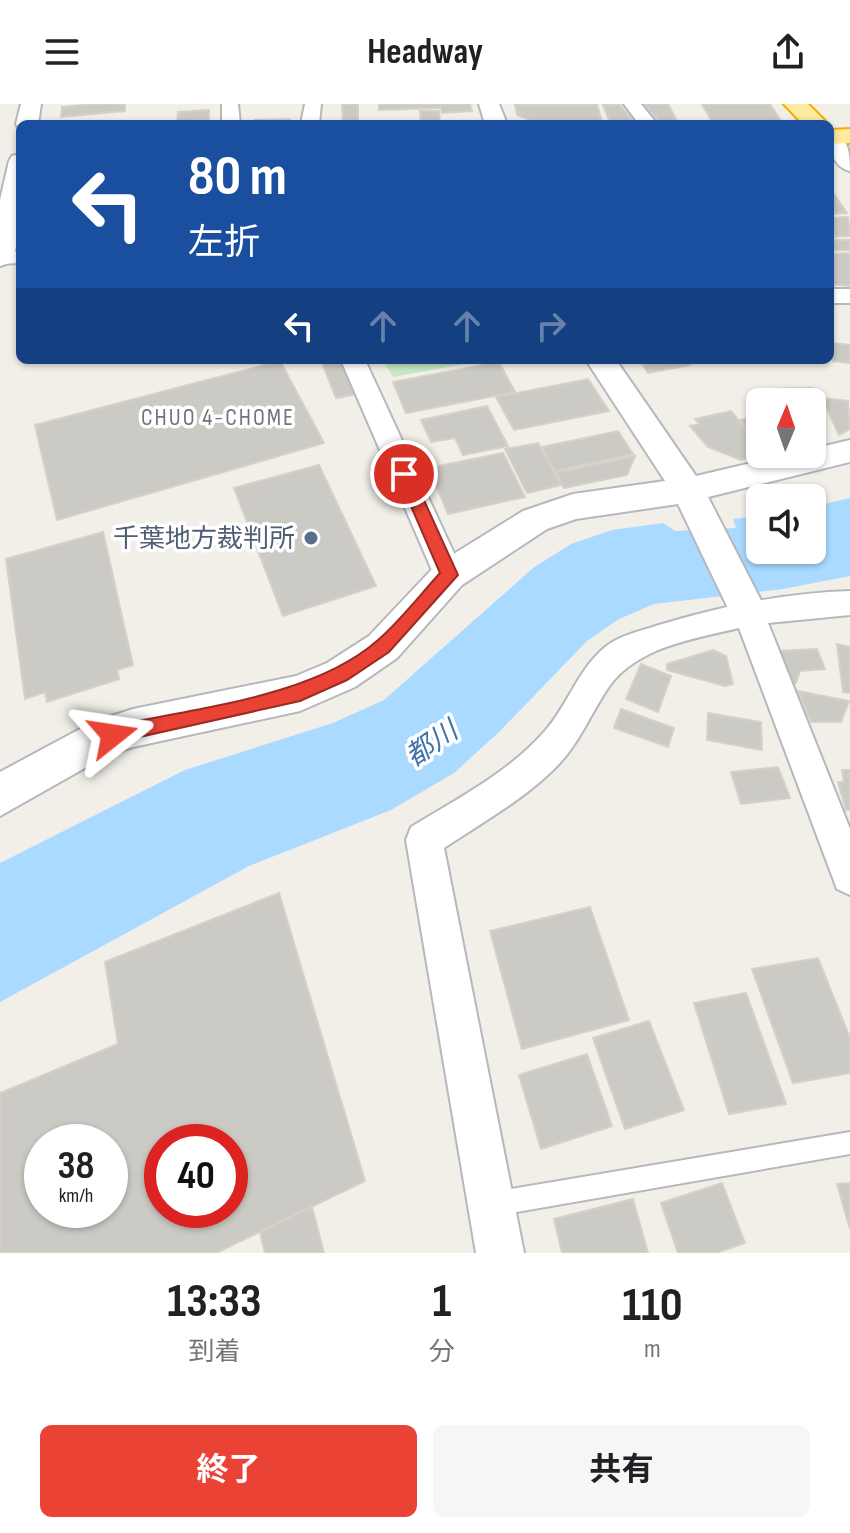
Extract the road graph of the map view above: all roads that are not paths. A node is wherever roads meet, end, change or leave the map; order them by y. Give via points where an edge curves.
1 (632, 104) edge
2 (795, 104) edge
3 (645, 120) edge
4 (812, 120) edge
5 (834, 142) edge
6 (850, 164) edge
7 (16, 170) edge
8 (5, 203) edge
9 (0, 258) edge
10 (355, 364) edge
11 (604, 364) edge
12 (850, 451) edge
13 (688, 490) junction
14 (449, 575) junction
15 (850, 603) edge
16 (749, 614) junction
17 (0, 795) edge
18 (850, 876) edge
19 (850, 1143) edge
20 (491, 1204) junction
21 (500, 1253) edge

1 - 3 street
2 - 4 highway
5 - 6 street
7 - 8 street
8 - 9 street
10 - 14 street
11 - 13 street
12 - 13 street
13 - 14 street via 598,502 535,520
13 - 16 street
14 - 17 street via 383,647 341,675 300,693 93,741
15 - 16 street
16 - 18 street
16 - 20 street via 644,642 610,659 557,742 526,771 424,840
19 - 20 lane
20 - 21 street

